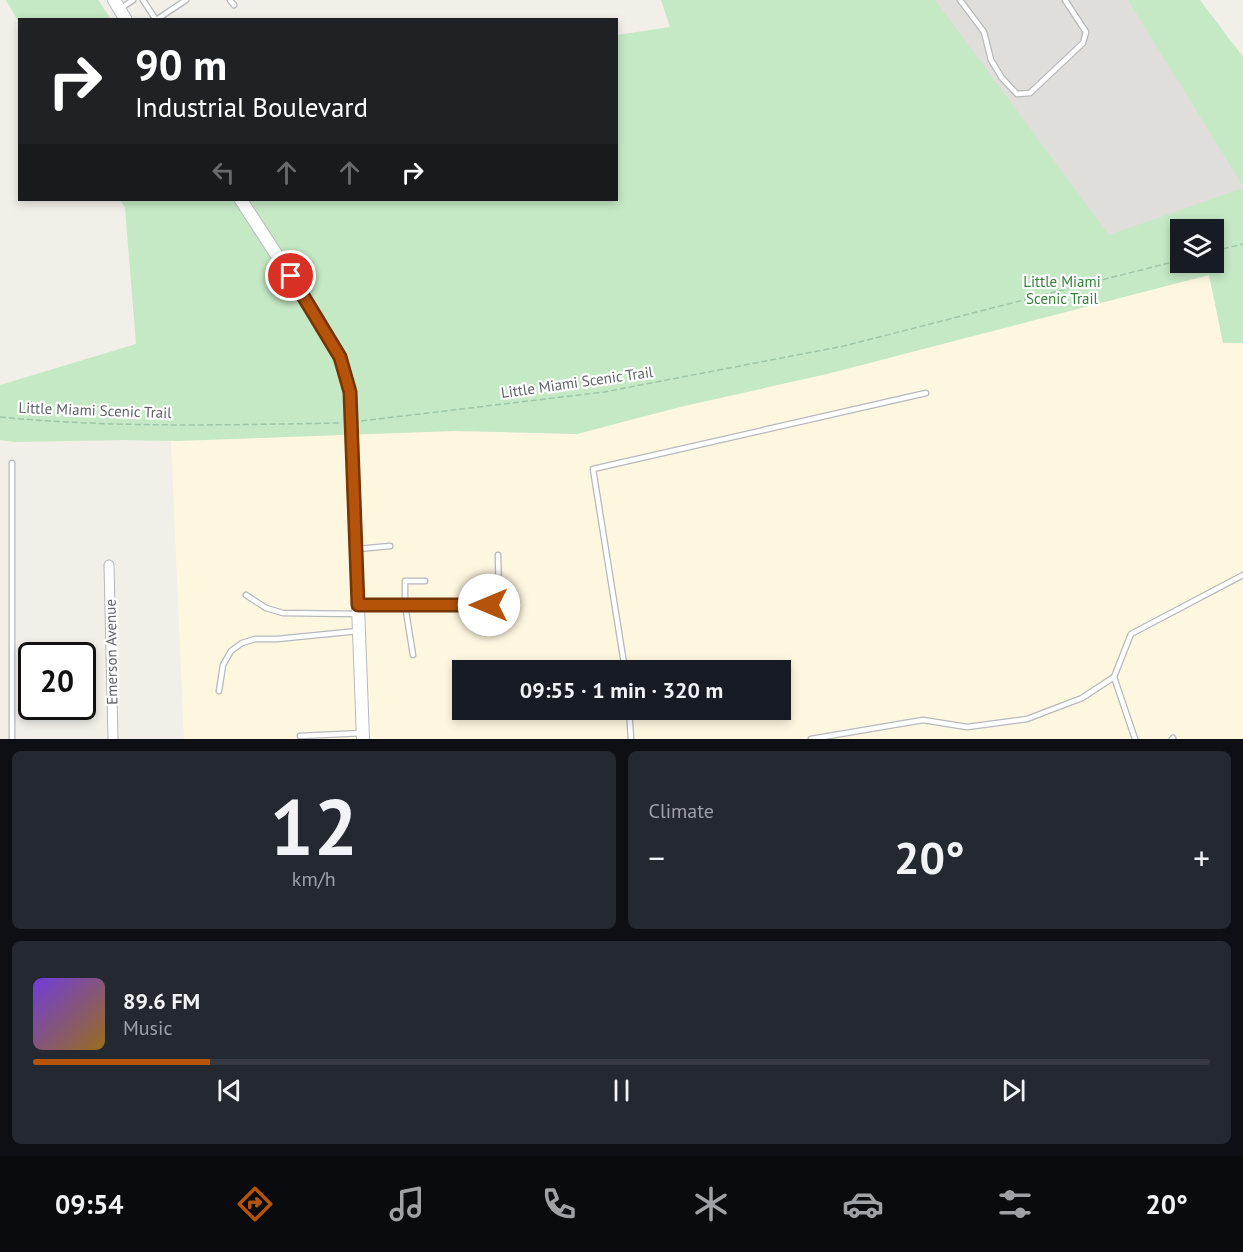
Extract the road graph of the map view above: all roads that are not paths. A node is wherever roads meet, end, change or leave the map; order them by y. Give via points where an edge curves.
1 (133, 0) edge
2 (143, 0) edge
3 (186, 0) edge
4 (230, 0) edge
5 (960, 0) edge
6 (1065, 0) edge
7 (234, 5) dead end
8 (120, 9) edge
9 (155, 18) edge
10 (159, 18) edge
11 (242, 201) edge
12 (926, 393) dead end
13 (12, 463) dead end
14 (390, 546) dead end
15 (356, 549) junction
16 (498, 555) dead end
17 (109, 565) dead end
18 (1243, 575) edge
19 (425, 581) dead end
20 (246, 596) dead end
21 (405, 605) junction
22 (358, 610) junction
23 (358, 631) junction
24 (413, 655) dead end
25 (623, 660) edge
26 (1114, 678) junction
27 (219, 690) dead end
28 (630, 720) edge
29 (300, 736) dead end
30 (363, 736) edge
31 (12, 739) edge
32 (113, 739) edge
33 (631, 739) edge
34 (811, 739) edge
35 (1135, 739) edge

1 - 8 lane
2 - 9 lane
3 - 10 lane
4 - 7 lane
5 - 6 lane via 984,32 991,60 1017,94 1030,93 1083,43 1086,32
11 - 15 street via 340,357 350,392
12 - 25 lane via 593,469
13 - 31 lane
14 - 15 lane
15 - 22 street
16 - 21 lane via 499,600 489,605
17 - 32 street, Emerson Avenue
18 - 26 lane via 1131,634
19 - 21 lane via 405,581
20 - 22 lane via 283,613
21 - 22 lane
21 - 24 lane
22 - 23 street
23 - 27 lane via 242,643 231,651 223,665
23 - 30 street
26 - 34 lane via 1082,698 1027,719 967,727 923,720
26 - 35 lane
28 - 33 lane
29 - 30 lane

